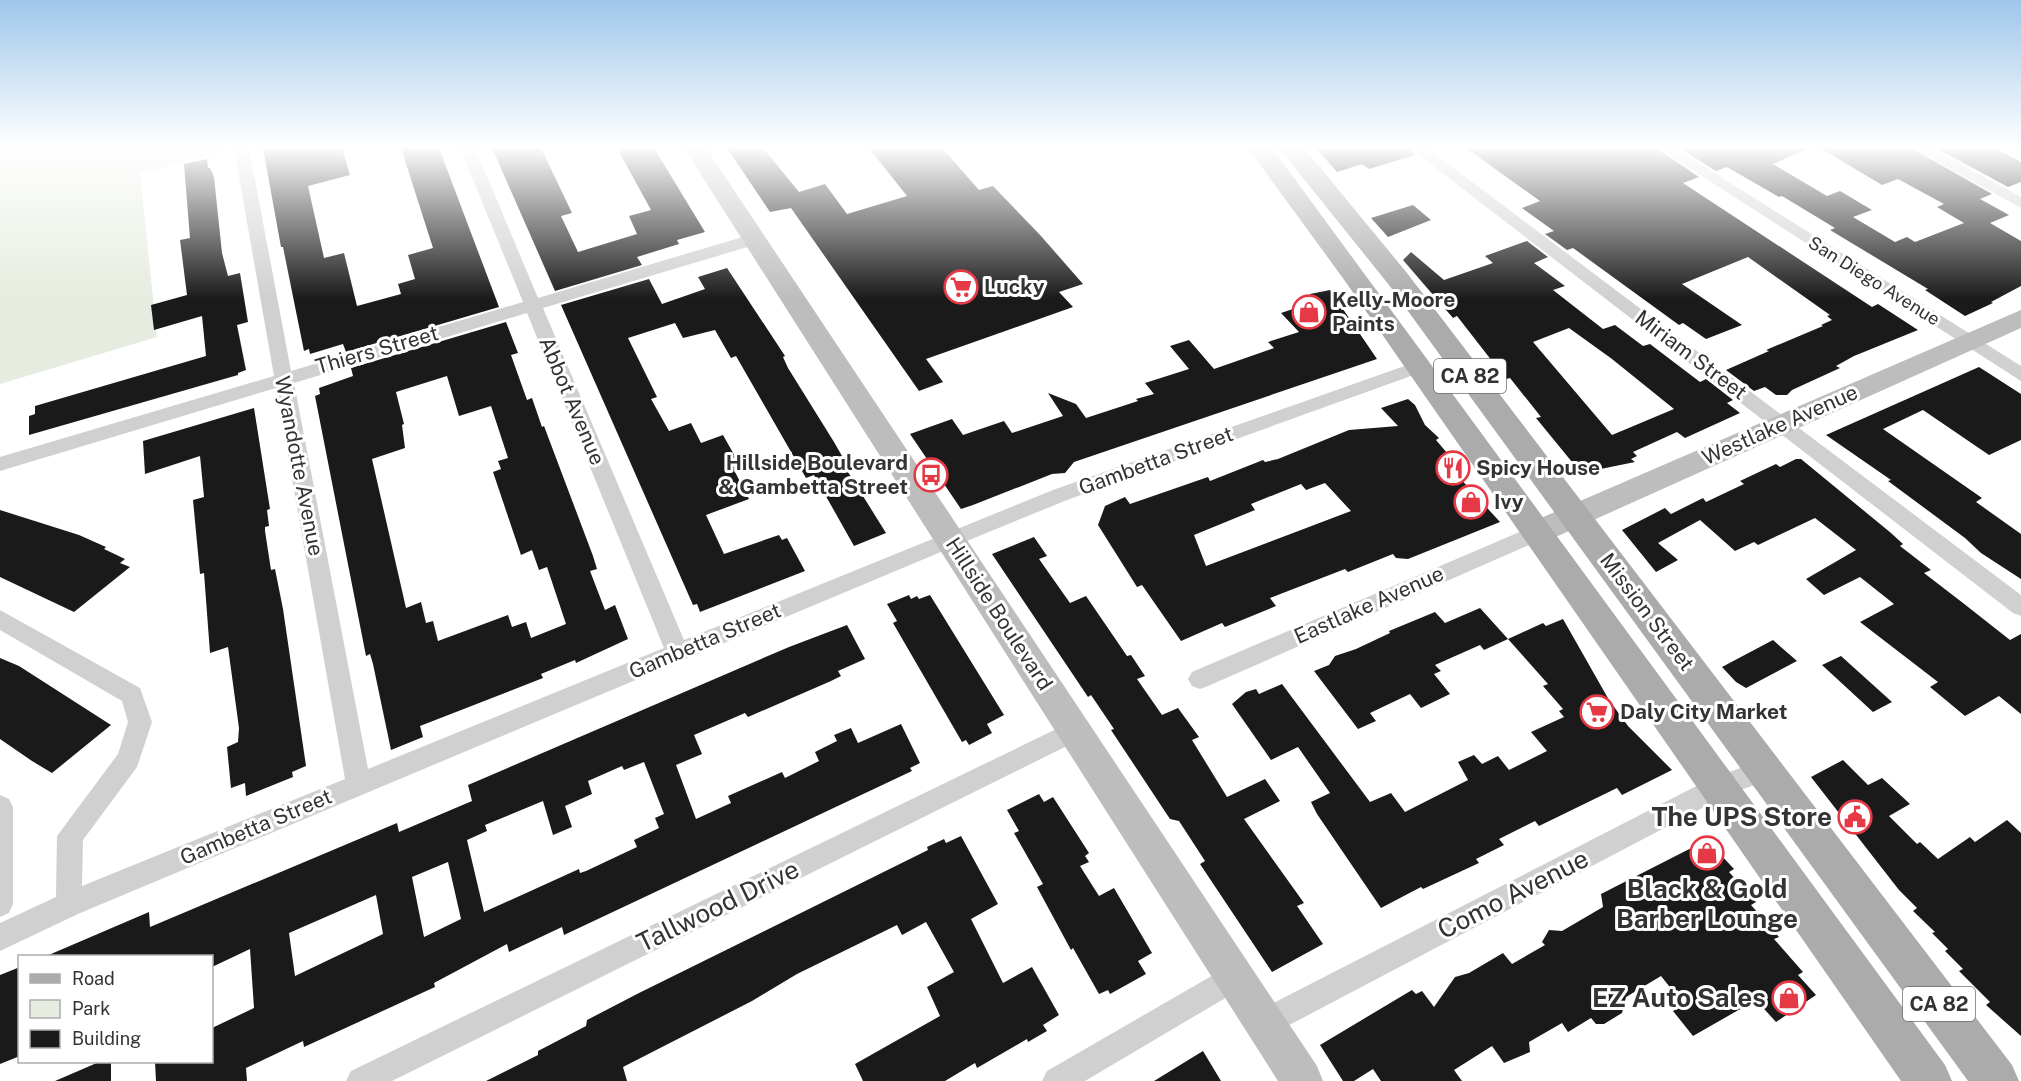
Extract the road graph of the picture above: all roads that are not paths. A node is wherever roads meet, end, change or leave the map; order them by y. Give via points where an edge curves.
1 (250, 198) edge
2 (488, 198) edge
3 (728, 198) edge
4 (1297, 198) edge
5 (1333, 198) edge
6 (1484, 198) edge
7 (1744, 198) edge
8 (754, 239) junction
9 (532, 305) junction
10 (2021, 318) edge
11 (1970, 342) junction
12 (1419, 367) junction
13 (2021, 375) edge
14 (282, 378) junction
15 (1782, 424) junction
16 (0, 464) edge
17 (1574, 516) junction
18 (1538, 532) junction
19 (950, 539) junction
20 (2021, 607) edge
21 (0, 620) edge
22 (678, 653) junction
23 (1200, 679) dead end
24 (1075, 731) junction
25 (1765, 770) junction
26 (358, 784) junction
27 (1719, 788) junction
28 (0, 807) edge
29 (0, 904) edge
30 (69, 905) junction
31 (0, 937) edge
32 (1234, 977) junction
33 (1264, 1023) junction
34 (361, 1081) edge
35 (1057, 1081) edge
36 (1302, 1081) edge
37 (1929, 1081) edge
38 (1996, 1081) edge

1 - 14 street, Wyandotte Avenue
2 - 9 street, Abbot Avenue
3 - 8 main road, Hillside Boulevard
4 - 12 main road, Mission Street / CA 82
5 - 17 main road, Mission Street / CA 82 via 1379,254
6 - 15 street, Miriam Street
7 - 11 street, San Diego Avenue
8 - 9 street, Thiers Street
8 - 19 main road, Hillside Boulevard
9 - 14 street, Thiers Street
9 - 22 street, Abbot Avenue
10 - 11 main road, Westlake Avenue
11 - 13 street, San Diego Avenue
11 - 15 main road, Westlake Avenue
12 - 18 main road, Mission Street / CA 82
12 - 19 street, Gambetta Street via 1060,495
14 - 16 street, Thiers Street
14 - 26 street, Wyandotte Avenue
15 - 17 main road, Westlake Avenue
15 - 20 street, Miriam Street
17 - 18 main road, Westlake Avenue
17 - 25 main road, Mission Street / CA 82
18 - 23 street, Eastlake Avenue
18 - 27 main road, Mission Street / CA 82
19 - 22 street, Gambetta Street
19 - 24 main road, Hillside Boulevard
21 - 30 street via 132,695 140,722 128,759 70,836
22 - 26 street, Gambetta Street
24 - 32 main road, Hillside Boulevard
24 - 34 street, Tallwood Drive
25 - 27 street, Como Avenue
25 - 38 main road, Mission Street / CA 82
26 - 30 street, Gambetta Street
27 - 33 street, Como Avenue
27 - 37 main road, Mission Street / CA 82
28 - 29 street
30 - 31 street, Gambetta Street
32 - 33 main road, Hillside Boulevard
32 - 35 street
33 - 36 main road, Hillside Boulevard

